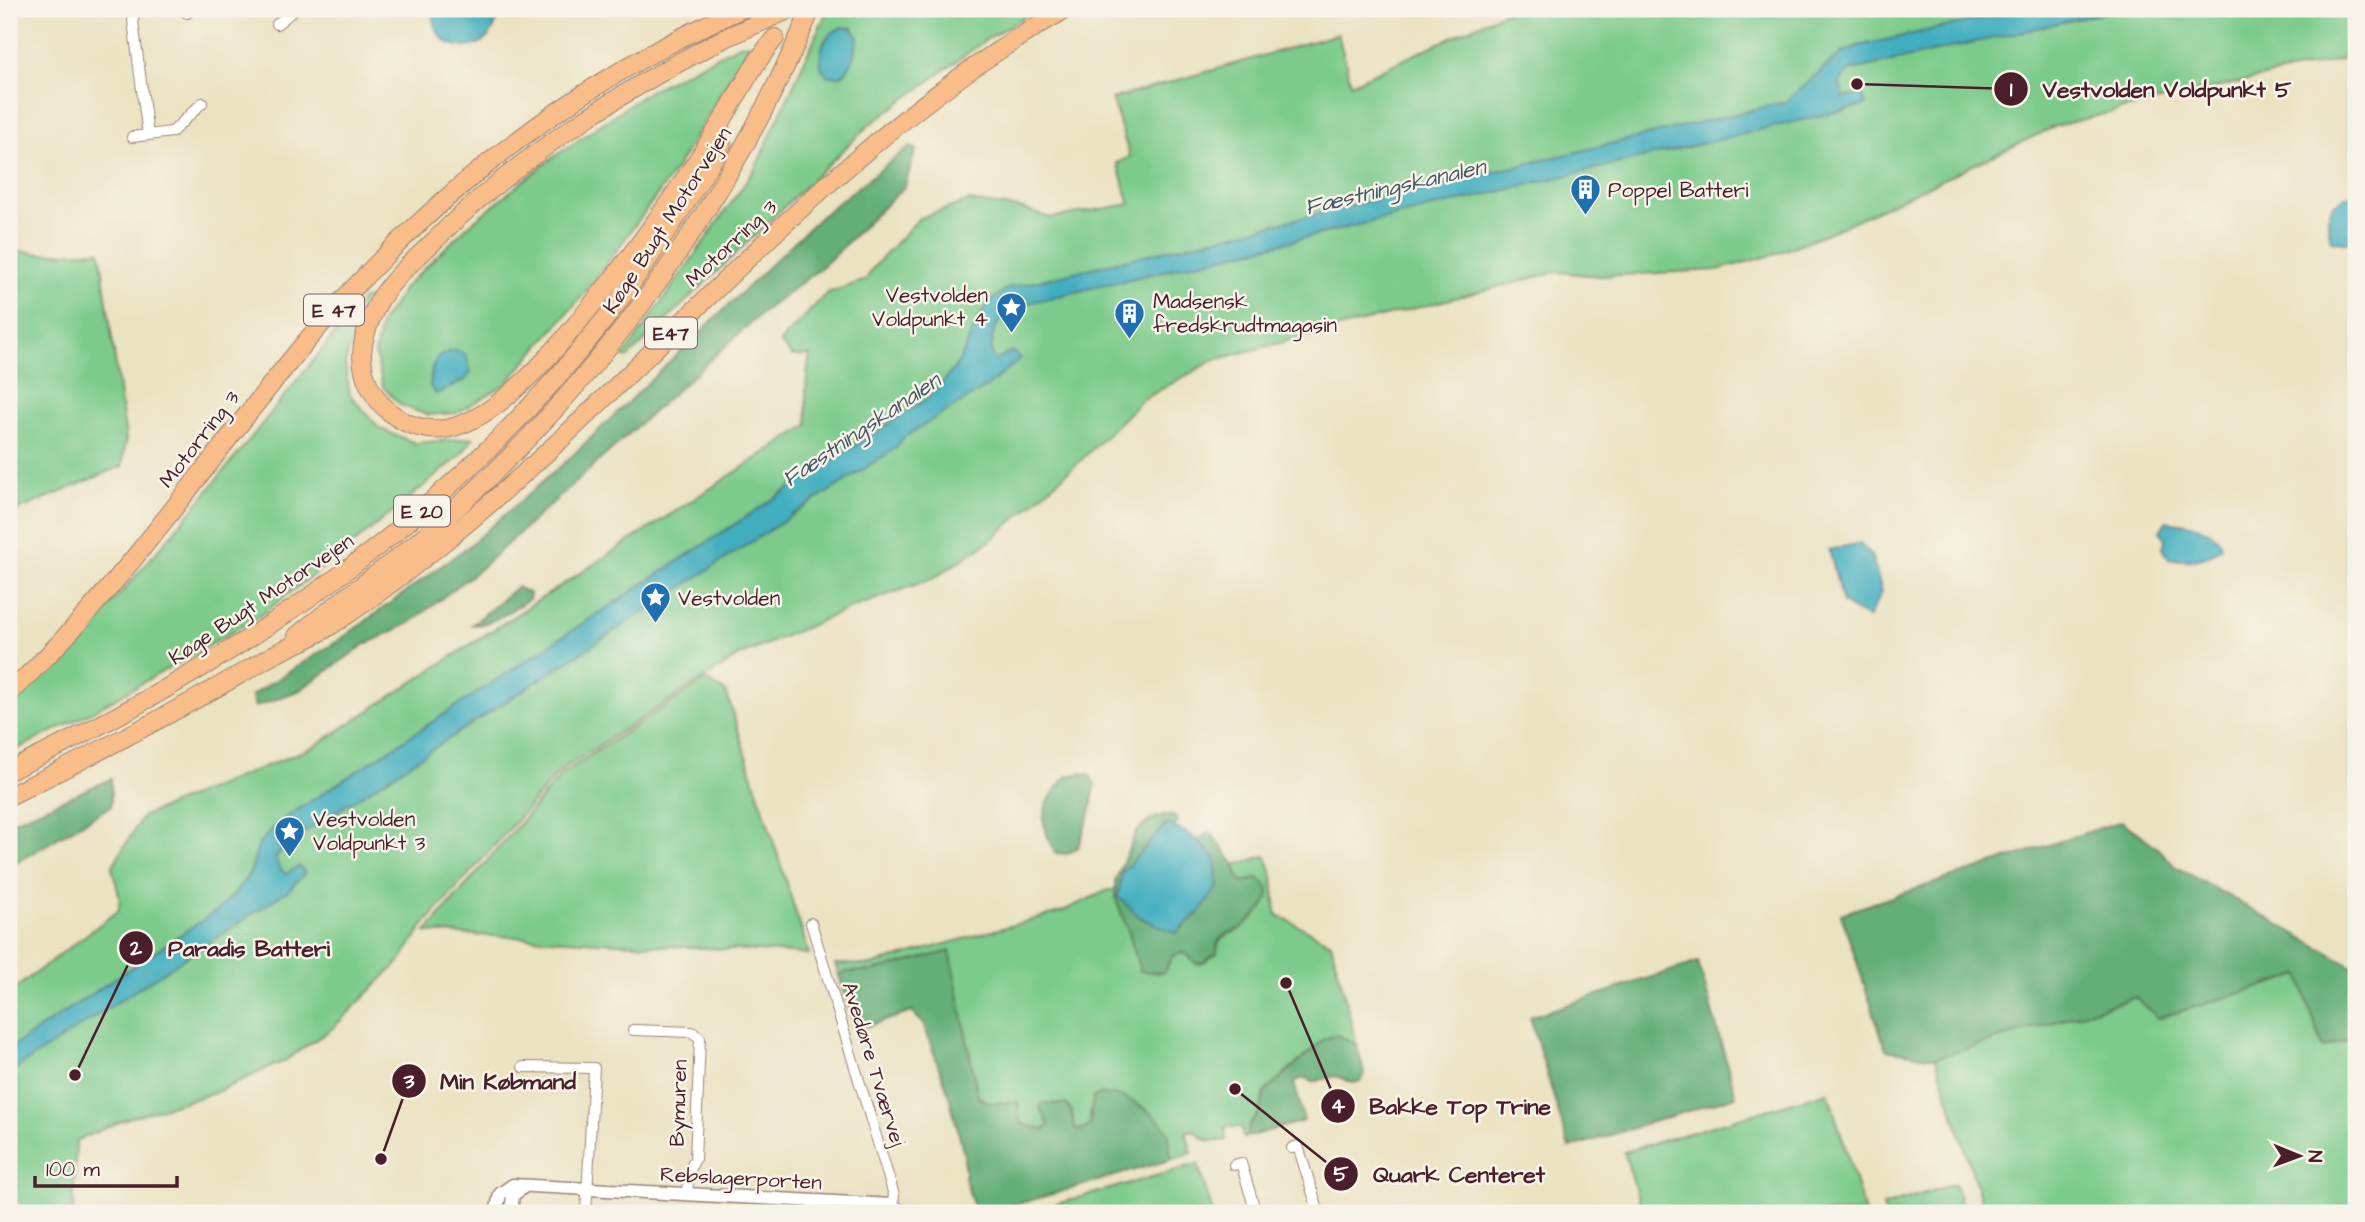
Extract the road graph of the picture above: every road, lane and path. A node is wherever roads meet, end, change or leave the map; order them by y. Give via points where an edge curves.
1 (134, 9) edge
2 (295, 9) edge
3 (788, 9) edge
4 (811, 9) edge
5 (1066, 9) edge
6 (738, 10) edge
7 (277, 23) dead end
8 (775, 38) junction
9 (202, 103) dead end
10 (148, 135) junction
11 (132, 137) dead end
12 (275, 653) junction
13 (9, 693) edge
14 (9, 771) edge
15 (9, 796) edge
16 (811, 923) dead end
17 (633, 1030) dead end
18 (523, 1067) dead end
19 (1292, 1148) dead end
20 (1234, 1165) dead end
21 (525, 1186) junction
22 (587, 1189) junction
23 (686, 1195) junction
24 (897, 1209) edge
25 (496, 1213) edge
26 (511, 1213) edge
27 (586, 1213) edge
28 (1256, 1213) edge
29 (1319, 1213) edge

1 - 10 street
2 - 7 street
3 - 8 highway, Køge Bugt Motorvejen / E 20
3 - 8 highway, E 47, bridge via 606,104 540,149 450,224 394,282 370,319 362,354 377,400 406,423 427,429 464,424 498,404 581,318 648,233 755,62
4 - 12 highway, Køge Bugt Motorvejen / E 20 via 747,142 695,227 624,328 561,402 451,512
5 - 12 highway, Motorring 3 / E47 via 953,82 828,184 450,537 324,630
6 - 13 highway, Motorring 3 / E 47 via 644,57 580,96 477,171 398,242 309,338 109,587
8 - 14 highway, Køge Bugt Motorvejen / E 20 via 729,132 651,256 546,389 456,481 360,562 253,637 146,701
9 - 10 street via 172,132
10 - 11 street
12 - 15 highway, E 20 via 184,707
16 - 24 street, Avedøre Tværvej
17 - 23 street, Bymuren via 692,1032 700,1038 695,1159
18 - 22 street via 594,1068
19 - 29 street via 1298,1146
20 - 28 street via 1241,1163
21 - 22 street, Rebslagerporten
21 - 25 street via 502,1190
21 - 26 street via 513,1195
22 - 23 street, Rebslagerporten
22 - 27 street
23 - 24 street, Rebslagerporten

